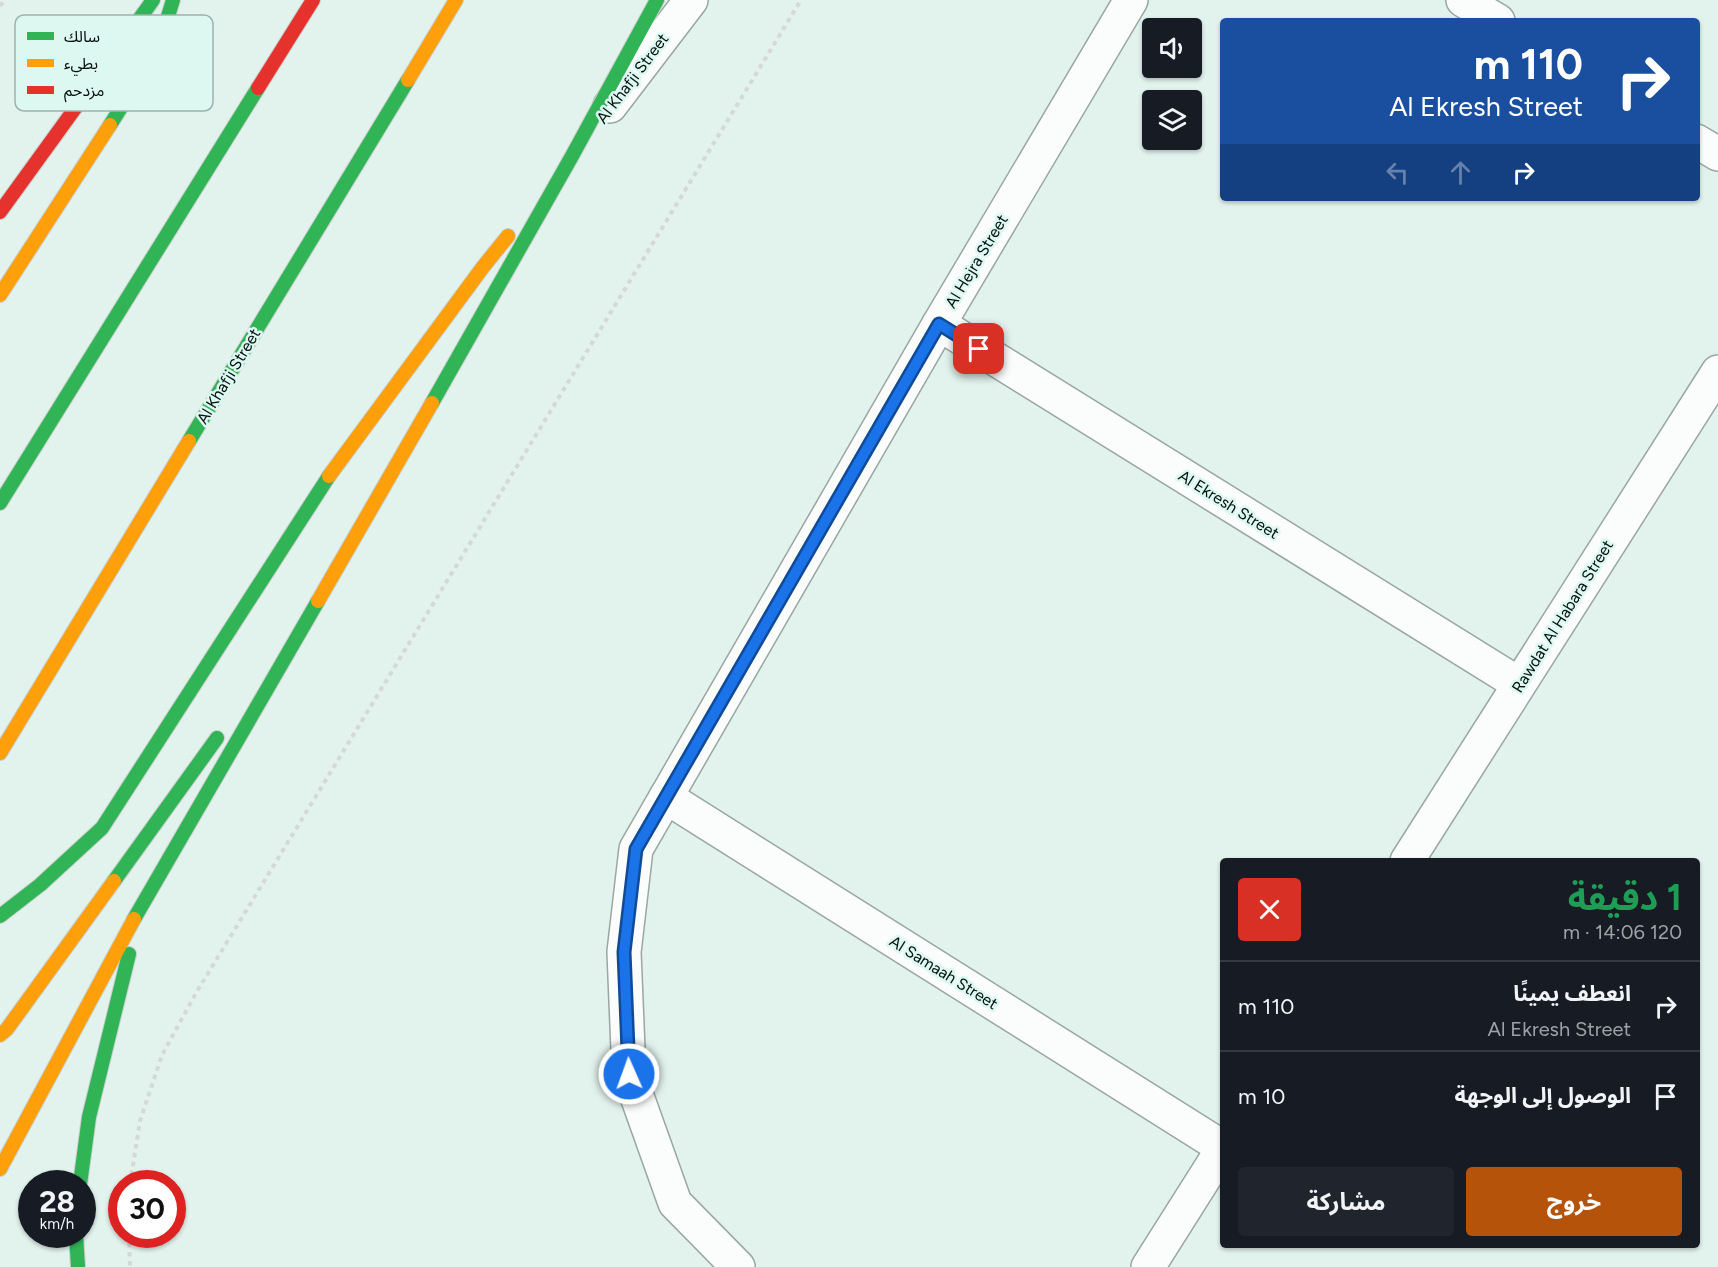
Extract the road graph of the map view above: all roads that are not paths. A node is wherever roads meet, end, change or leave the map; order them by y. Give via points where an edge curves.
1 (151, 0) edge
2 (173, 0) edge
3 (313, 0) edge
4 (456, 0) edge
5 (657, 0) edge
6 (691, 0) edge
7 (1131, 0) edge
8 (1464, 0) edge
9 (139, 15) edge
10 (140, 15) edge
11 (169, 15) edge
12 (1493, 18) edge
13 (60, 111) edge
14 (72, 111) edge
15 (119, 111) edge
16 (1700, 143) edge
17 (1718, 154) edge
18 (572, 156) junction
19 (22, 158) dead end
20 (0, 212) edge
21 (0, 295) edge
22 (939, 324) junction
23 (1718, 372) edge
24 (0, 503) edge
25 (327, 586) junction
26 (1520, 684) junction
27 (244, 702) dead end
28 (223, 730) dead end
29 (0, 753) edge
30 (666, 797) junction
31 (1409, 858) edge
32 (140, 908) junction
33 (0, 916) edge
34 (0, 1035) edge
35 (1220, 1148) edge
36 (1220, 1152) edge
37 (0, 1169) edge
38 (82, 1170) edge
39 (77, 1248) edge
40 (78, 1267) edge
41 (738, 1267) edge
42 (1148, 1267) edge

1 - 9 highway
1 - 10 highway
2 - 11 highway
3 - 24 highway
4 - 29 highway, Al Khafji Street
5 - 18 highway
6 - 18 street, Al Khafji Street
7 - 22 street, Al Hejra Street
8 - 12 street
13 - 19 highway
14 - 20 highway
15 - 21 highway
16 - 17 street
18 - 25 highway
18 - 33 highway via 483,267 335,467 102,828
22 - 26 street, Al Ekresh Street
22 - 30 street, Al Hejra Street
23 - 26 street, Rawdat Al Habara Street
25 - 27 highway
25 - 32 highway
26 - 31 street, Rawdat Al Habara Street
28 - 34 highway
30 - 35 street, Al Samaah Street
30 - 41 street, Al Hejra Street via 636,849 624,952 629,1074 675,1203
32 - 37 highway
32 - 38 highway via 89,1117
36 - 42 street
39 - 40 highway

